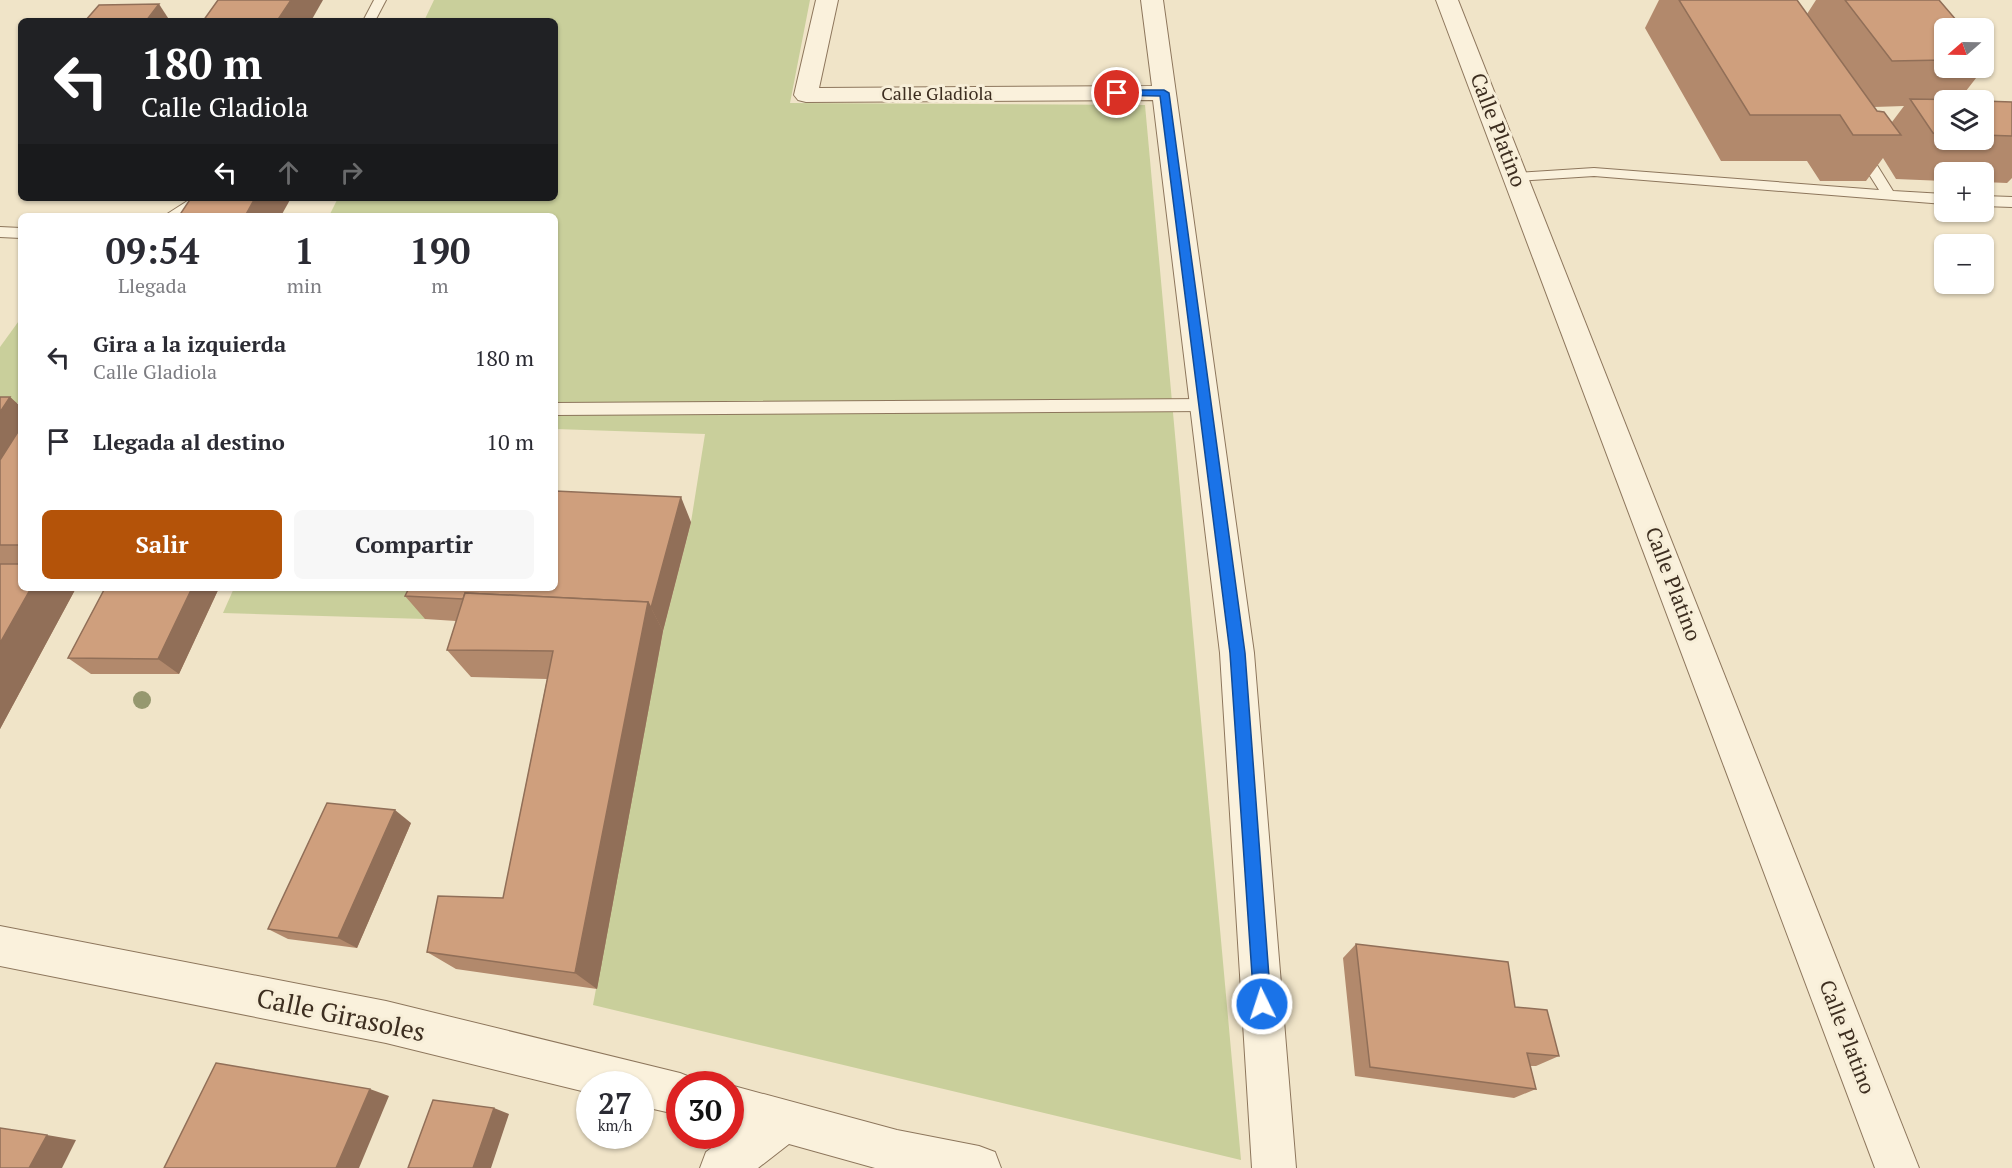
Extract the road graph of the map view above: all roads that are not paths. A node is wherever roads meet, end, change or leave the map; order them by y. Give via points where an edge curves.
1 (380, 0) edge
2 (827, 0) edge
3 (1152, 0) edge
4 (1447, 0) edge
5 (371, 18) edge
6 (1164, 93) junction
7 (1857, 145) edge
8 (1516, 177) junction
9 (1890, 196) junction
10 (1934, 198) edge
11 (197, 201) edge
12 (1994, 201) edge
13 (2012, 202) edge
14 (176, 213) edge
15 (0, 232) edge
16 (18, 233) edge
17 (1206, 405) junction
18 (558, 409) edge
19 (0, 946) edge
20 (666, 1091) edge
21 (744, 1110) edge
22 (785, 1120) junction
23 (887, 1160) edge
24 (722, 1168) edge
25 (979, 1168) edge
26 (1274, 1168) edge
27 (1897, 1168) edge

1 - 5 lane
2 - 6 street, Calle Gladiola via 806,95
3 - 6 street
4 - 8 street, Calle Platino
6 - 17 street
7 - 9 lane
8 - 9 lane via 1594,172
8 - 27 street, Calle Platino
9 - 10 lane
11 - 14 lane
12 - 13 lane
15 - 16 lane
17 - 18 lane
17 - 26 street via 1238,653
19 - 20 street, Calle Girasoles via 386,1022
21 - 22 street
22 - 23 street
22 - 24 street
23 - 25 street

